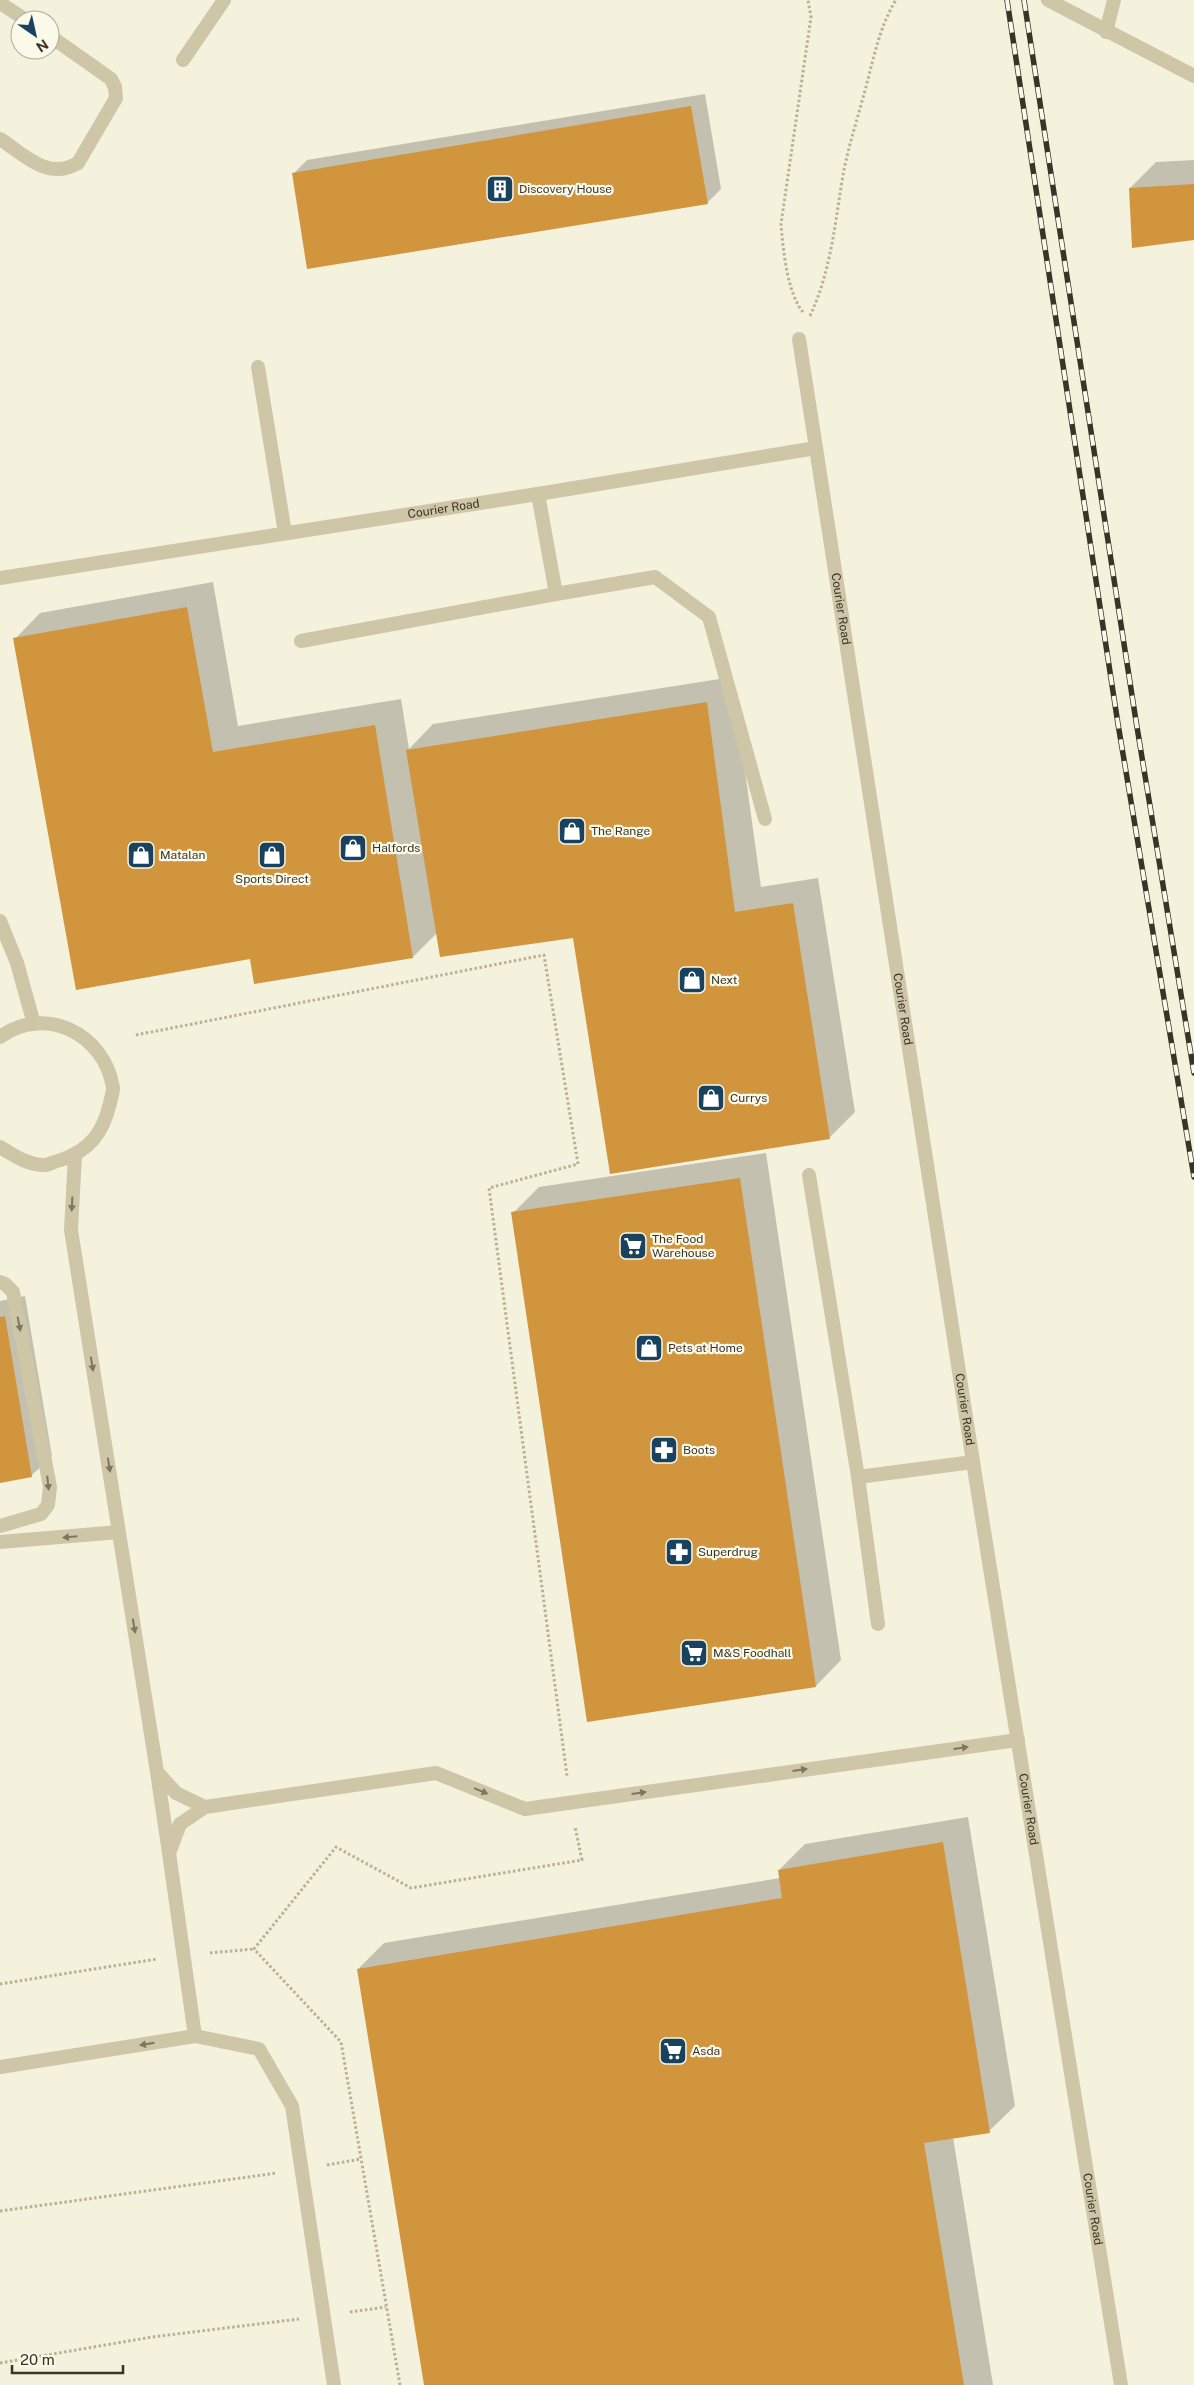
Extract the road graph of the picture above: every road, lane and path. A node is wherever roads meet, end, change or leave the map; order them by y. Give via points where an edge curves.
1 (224, 0) edge
2 (808, 0) edge
3 (896, 0) edge
4 (1048, 0) edge
5 (1114, 0) edge
6 (0, 3) edge
7 (11, 10) edge
8 (1106, 32) junction
9 (60, 43) edge
10 (183, 60) dead end
11 (1194, 76) edge
12 (0, 139) edge
13 (799, 339) dead end
14 (258, 367) dead end
15 (816, 448) junction
16 (538, 494) junction
17 (285, 533) junction
18 (0, 578) edge
19 (556, 594) junction
20 (301, 641) dead end
21 (765, 818) dead end
22 (0, 921) edge
23 (34, 1024) junction
24 (136, 1035) dead end
25 (0, 1037) edge
26 (0, 1147) edge
27 (75, 1155) junction
28 (809, 1175) dead end
29 (0, 1282) edge
30 (973, 1462) junction
31 (858, 1477) junction
32 (0, 1526) edge
33 (119, 1532) junction
34 (0, 1542) edge
35 (878, 1624) dead end
36 (1018, 1740) junction
37 (157, 1772) junction
38 (570, 1802) junction
39 (205, 1807) junction
40 (168, 1853) junction
41 (254, 1949) junction
42 (184, 1955) junction
43 (0, 1984) edge
44 (195, 2036) junction
45 (0, 2067) edge
46 (361, 2159) junction
47 (302, 2170) junction
48 (0, 2211) edge
49 (386, 2307) junction
50 (323, 2316) junction
51 (0, 2363) edge
52 (334, 2385) edge
53 (400, 2385) edge
54 (1121, 2385) edge

1 - 10 street
2 - 3 path via 811,18 782,224 784,254 797,305 809,318 822,290 844,173 872,64 886,17
4 - 8 street
5 - 8 street
6 - 7 street
8 - 11 street
9 - 12 street via 111,79 115,87 116,98 78,163 58,171 47,169
13 - 15 street
14 - 17 street
15 - 16 street, Courier Road
15 - 30 street, Courier Road
16 - 17 street, Courier Road
16 - 19 street
17 - 18 street, Courier Road
19 - 20 street
19 - 21 street via 655,578 709,616
22 - 23 street via 17,963
23 - 25 street
23 - 27 street via 62,1025 87,1039 103,1060 113,1089 106,1121 92,1142
24 - 38 path via 544,955 578,1164 488,1188
26 - 27 street via 20,1159 46,1165
27 -> 33 street via 71,1230
28 - 31 street
29 -> 32 street via 13,1292 50,1487 48,1505 41,1514
30 - 31 street
30 - 36 street, Courier Road
31 - 35 street
33 -> 34 street
33 -> 37 street
38 -> 36 street
36 - 54 street, Courier Road
37 - 39 street via 176,1793
37 - 40 street
39 -> 38 street via 436,1773 525,1809
38 - 41 path via 582,1860 411,1888 336,1847
39 - 40 street via 180,1824
40 - 42 street
41 - 42 path
41 - 46 path via 342,2042
42 - 43 path
42 - 44 street
44 -> 45 street
44 - 47 street via 259,2049 292,2106
46 - 47 path
46 - 49 path
47 - 48 path
47 - 50 street
49 - 50 path
49 - 53 path
50 - 51 path via 152,2337
50 - 52 street

